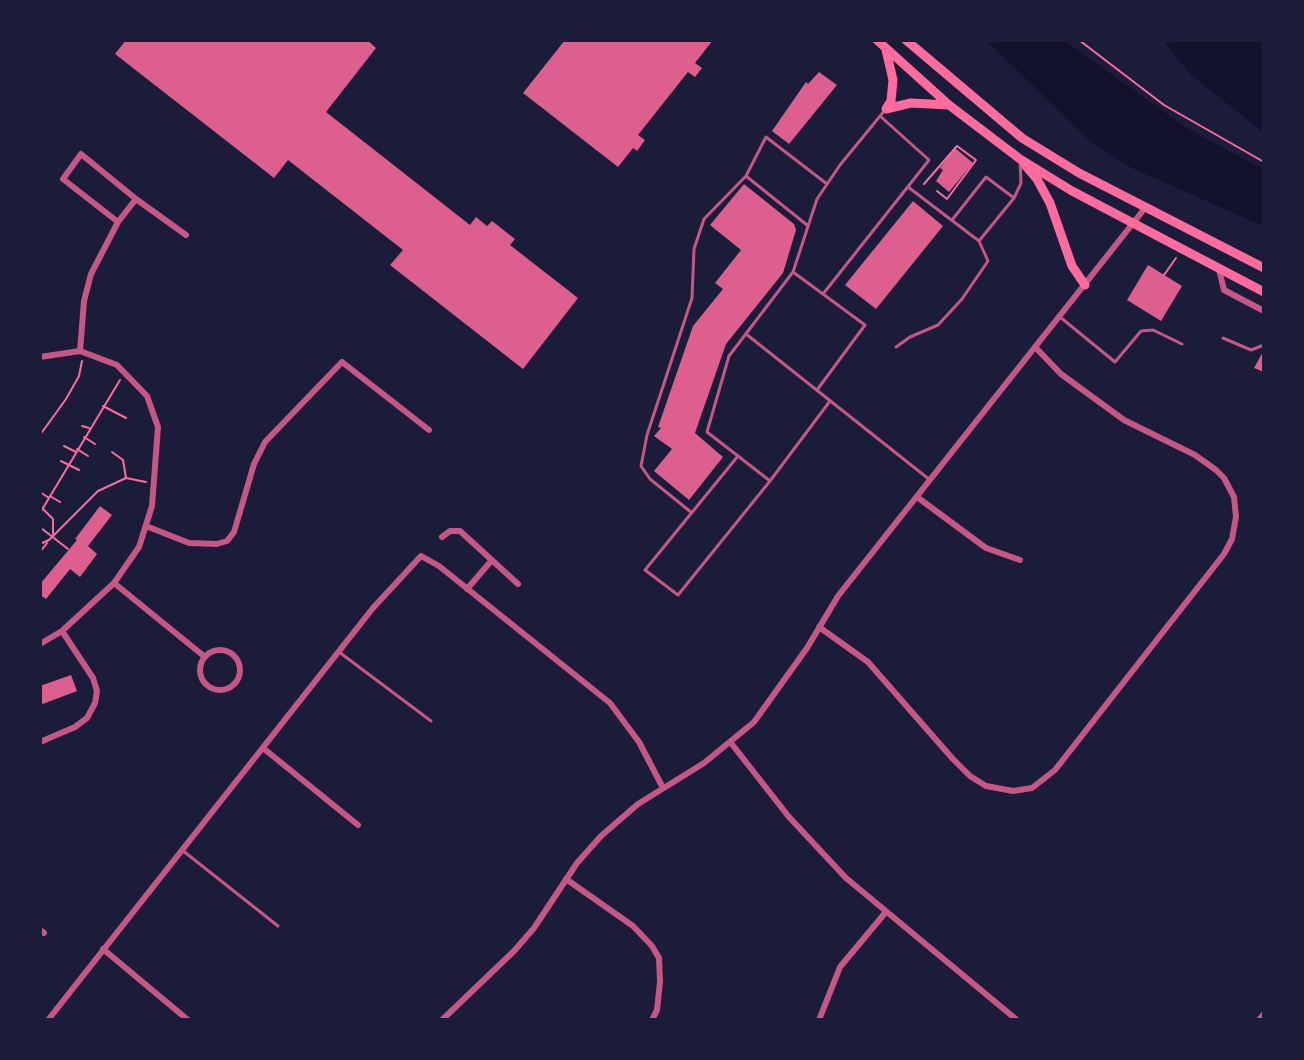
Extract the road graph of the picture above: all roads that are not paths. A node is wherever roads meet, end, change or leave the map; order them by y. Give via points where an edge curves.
1 (877, 40) edge
2 (906, 40) edge
3 (886, 50) junction
4 (949, 105) junction
5 (883, 112) junction
6 (1020, 159) junction
7 (746, 176) junction
8 (827, 184) junction
9 (908, 187) junction
10 (1014, 198) junction
11 (136, 199) junction
12 (1145, 208) junction
13 (952, 220) junction
14 (118, 222) junction
15 (1133, 224) junction
16 (807, 225) junction
17 (186, 235) dead end
18 (979, 241) junction
19 (1263, 268) edge
20 (1220, 269) junction
21 (793, 272) junction
22 (1085, 285) junction
23 (1263, 291) edge
24 (823, 294) junction
25 (1263, 311) edge
26 (1060, 317) junction
27 (746, 334) junction
28 (1223, 338) dead end
29 (1182, 344) dead end
30 (1263, 345) edge
31 (897, 347) dead end
32 (1036, 348) junction
33 (82, 352) junction
34 (40, 357) edge
35 (817, 390) junction
36 (830, 401) junction
37 (429, 430) dead end
38 (738, 456) junction
39 (930, 480) junction
40 (770, 481) junction
41 (917, 497) junction
42 (692, 514) junction
43 (146, 526) junction
44 (442, 537) dead end
45 (492, 560) junction
46 (1020, 560) dead end
47 (114, 583) junction
48 (518, 584) dead end
49 (467, 589) junction
50 (819, 627) junction
51 (62, 631) junction
52 (40, 644) edge
53 (339, 652) junction
54 (205, 657) junction
55 (431, 721) dead end
56 (40, 742) edge
57 (731, 743) junction
58 (263, 748) junction
59 (663, 788) junction
60 (358, 825) dead end
61 (182, 850) junction
62 (566, 879) junction
63 (885, 913) junction
64 (278, 926) dead end
65 (103, 949) junction
66 (1263, 1014) edge
67 (48, 1020) edge
68 (188, 1020) edge
69 (442, 1020) edge
70 (652, 1020) edge
71 (819, 1020) edge
72 (1017, 1020) edge
73 (1260, 1020) edge

1 - 3 main road
2 - 12 main road via 1022,138
3 - 4 main road
3 - 5 main road via 892,80 891,102
4 - 5 main road via 911,103
4 - 6 main road
5 - 8 lane
5 - 9 lane via 929,160
6 - 10 lane via 1021,183
6 - 15 main road
6 - 22 main road via 1050,203 1072,266
7 - 8 lane via 766,137
7 - 16 lane
7 - 42 lane via 704,219 694,249 692,298 642,453 641,466 650,479
8 - 16 lane
9 - 13 lane
9 - 24 lane
10 - 13 lane via 986,177
10 - 18 lane
11 - 14 street
11 - 14 street via 81,154 63,179
11 - 17 street
12 - 15 street
12 - 19 main road
13 - 18 lane
14 - 33 street via 91,274 82,311
15 - 20 main road
15 - 22 street
16 - 21 lane
18 - 31 lane via 987,264 962,299 931,331 910,337
20 - 23 main road
20 - 25 street via 1224,290
21 - 24 lane
21 - 27 lane
22 - 26 street
24 - 35 lane via 865,325
26 - 29 lane via 1115,362 1142,332 1154,330
26 - 32 street
27 - 35 lane
27 - 38 lane via 729,356 707,432
28 - 30 lane via 1251,350
32 - 39 street
32 - 50 street via 1061,374 1124,420 1195,455 1216,470 1234,497 1236,517 1224,554 1055,771 1032,788 1013,791 986,786 970,776 868,662
33 - 34 street
33 - 43 street via 117,365 152,404 158,428 155,484
35 - 36 lane
36 - 39 lane
36 - 40 lane
37 - 43 street via 342,362 265,442 254,464 234,532 227,541 189,543
38 - 40 lane
38 - 42 lane
39 - 41 street
40 - 42 lane via 678,595 645,570
41 - 46 street via 986,548
41 - 50 street via 838,596
43 - 47 street via 138,547
44 - 45 street via 450,531 460,531
45 - 48 street
45 - 49 street
47 - 51 street
47 - 54 street
49 - 53 street via 421,556
49 - 59 street via 610,702 639,742
50 - 57 street via 766,708
51 - 52 street
51 - 56 street via 93,678 95,703 87,718 75,727
53 - 55 lane
53 - 58 street
54 - 54 street via 200,672 207,685 221,690 235,683 240,669 233,655 218,650
57 - 59 street
57 - 63 street via 789,817
58 - 60 street
58 - 61 street
59 - 62 street via 601,836
61 - 64 lane
61 - 65 street
62 - 69 street via 514,951
62 - 70 street via 633,926 652,946 659,958 660,982
63 - 71 street via 840,967
63 - 72 street
65 - 67 street
65 - 68 street
66 - 73 street

